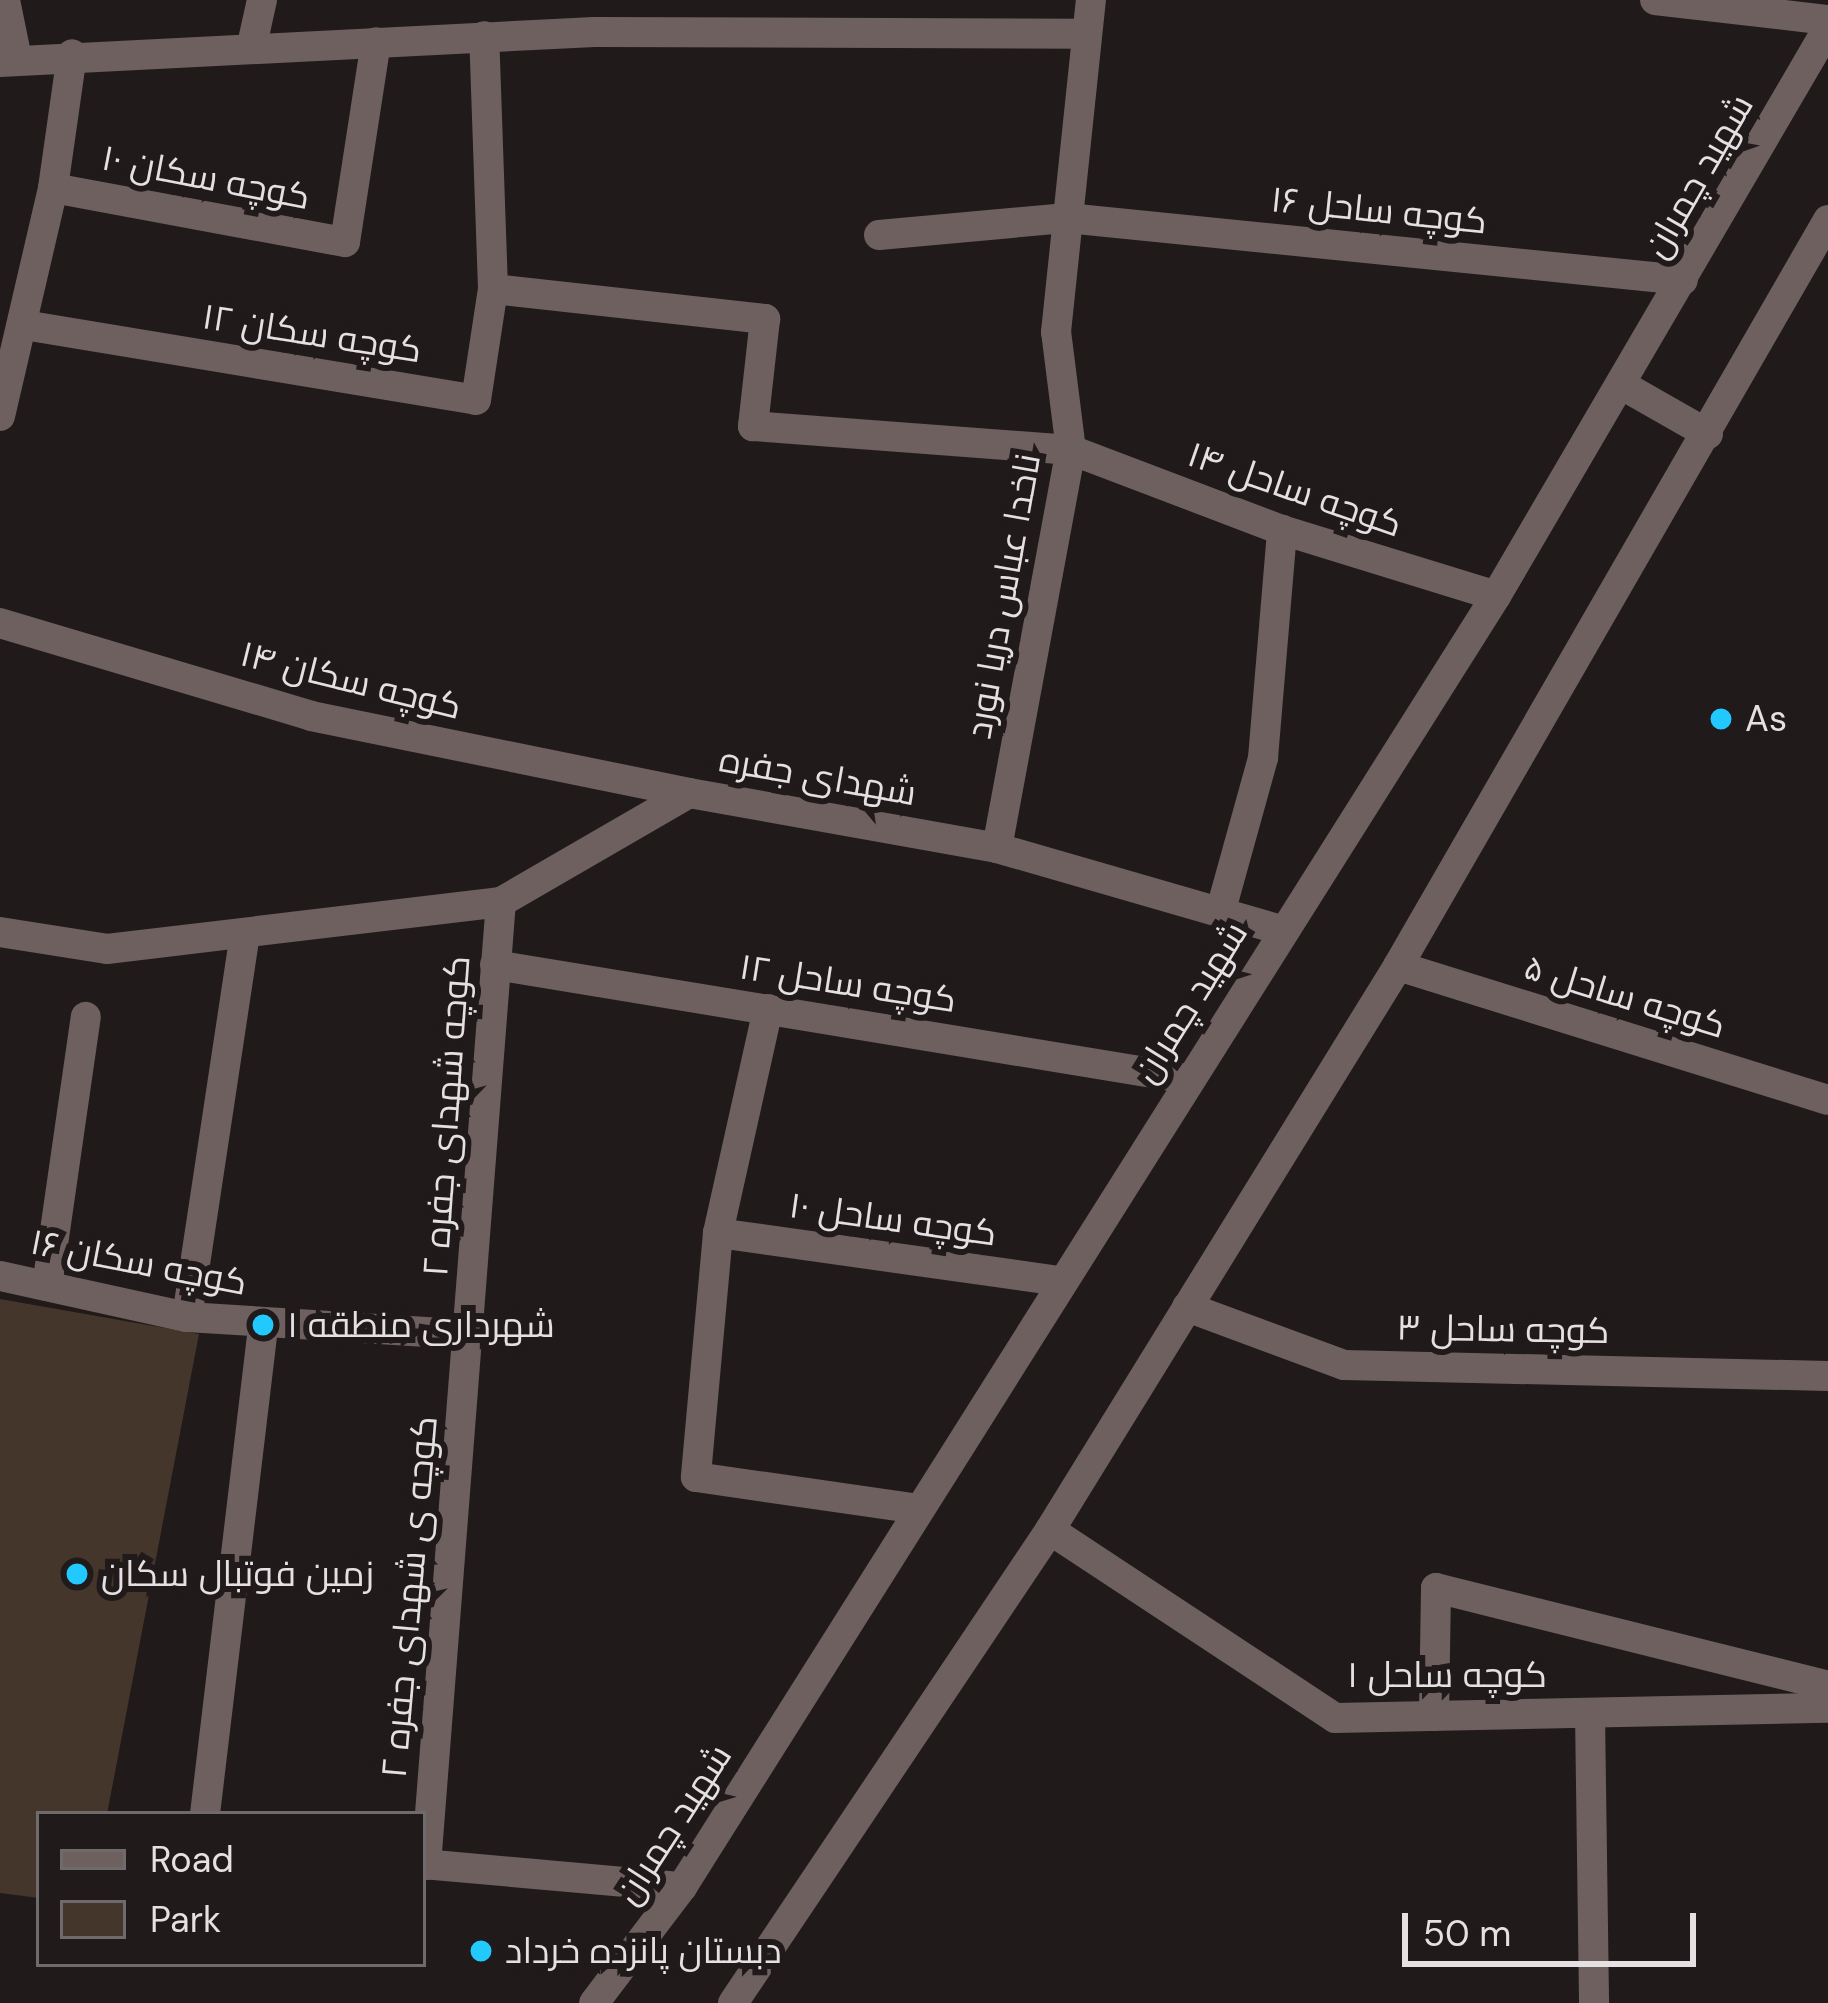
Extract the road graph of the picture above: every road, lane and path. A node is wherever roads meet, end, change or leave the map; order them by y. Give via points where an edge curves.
1 (5, 0) edge
2 (262, 0) edge
3 (593, 0) edge
4 (1091, 0) edge
5 (1655, 0) edge
6 (927, 15) edge
7 (1828, 24) edge
8 (594, 32) junction
9 (1082, 34) junction
10 (484, 36) junction
11 (376, 42) junction
12 (252, 45) junction
13 (72, 54) junction
14 (8, 61) edge
15 (52, 188) junction
16 (1067, 218) junction
17 (1828, 220) edge
18 (879, 235) dead end
19 (1683, 280) junction
20 (494, 289) junction
21 (24, 325) junction
22 (1622, 385) junction
23 (0, 416) edge
24 (1708, 434) junction
25 (1072, 450) junction
26 (1282, 530) junction
27 (1496, 596) junction
28 (0, 623) edge
29 (688, 794) junction
30 (997, 848) junction
31 (501, 902) junction
32 (1222, 906) junction
33 (1282, 930) junction
34 (0, 932) edge
35 (245, 935) junction
36 (495, 965) junction
37 (1398, 966) junction
38 (768, 1009) junction
39 (86, 1017) dead end
40 (1189, 1078) junction
41 (1828, 1100) edge
42 (718, 1233) junction
43 (0, 1276) edge
44 (1058, 1281) junction
45 (47, 1286) junction
46 (1187, 1307) junction
47 (187, 1317) junction
48 (263, 1325) junction
49 (470, 1335) junction
50 (1828, 1376) edge
51 (918, 1509) junction
52 (1050, 1530) junction
53 (1828, 1686) edge
54 (1828, 1708) edge
55 (1590, 1713) junction
56 (1434, 1716) junction
57 (205, 1811) edge
58 (426, 1841) edge
59 (426, 1864) edge
60 (682, 1887) junction
61 (594, 2003) edge
62 (734, 2003) edge
63 (1594, 2003) edge

1 - 14 street
2 - 12 street
3 - 8 street
4 - 9 street, ناخدا عباس دریا نورد
5 - 7 street
6 - 8 street
6 - 9 street
7 - 19 street, شهید چمران
8 - 10 street
9 - 16 street, ناخدا عباس دریا نورد
10 - 11 street
10 - 20 street
11 - 12 street
11 - 15 street, کوچه سکان ۱۰ via 345,242
12 - 13 street
13 - 14 street
13 - 15 street
15 - 21 street
16 - 18 street, کوچه ساحل ۱۶
16 - 19 street, کوچه ساحل ۱۶
16 - 25 street, ناخدا عباس دریا نورد via 1056,332
17 - 24 street
19 - 22 street, شهید چمران
20 - 21 street, کوچه سکان ۱۲ via 476,400
20 - 25 street, کوچه ساحل ۱۴ via 766,319 753,427
21 - 23 street
22 - 24 street
22 - 27 street, شهید چمران
24 - 37 street
25 - 26 street, کوچه ساحل ۱۴
25 - 30 street, ناخدا عباس دریا نورد
26 - 27 street, کوچه ساحل ۱۴
26 - 32 street via 1263,758
27 - 33 street, شهید چمران
28 - 29 street, کوچه سکان ۱۴ via 311,716
29 - 30 street, شهدای جفره
29 - 31 street, شهدای جفره
30 - 32 street, شهدای جفره
31 - 35 street, شهدای جفره
31 - 36 street, کوچه شهدای جفره ۲
32 - 33 street, شهدای جفره
33 - 40 street, شهید چمران
34 - 35 street, شهدای جفره via 107,949
35 - 47 street
36 - 38 street, کوچه ساحل ۱۲
36 - 49 street, کوچه شهدای جفره ۲
37 - 41 street, کوچه ساحل ۵
37 - 46 street
38 - 40 street, کوچه ساحل ۱۲
38 - 42 street
39 - 45 street
40 - 44 street, شهید چمران
42 - 44 street, کوچه ساحل ۱۰
42 - 51 street via 696,1478
43 - 45 street, کوچه سکان ۱۶
44 - 51 street, شهید چمران
45 - 47 street, کوچه سکان ۱۶
46 - 50 street, کوچه ساحل ۳ via 1344,1364
46 - 52 street
47 - 48 street, کوچه سکان ۱۶
48 - 49 street, کوچه سکان ۱۶
48 - 57 street
49 - 58 street, کوچه ی شهدای جفره ۲
51 - 60 street, شهید چمران
52 - 56 street, کوچه ساحل ۱ via 1335,1718
52 - 62 street
53 - 56 street via 1436,1588
54 - 55 street, کوچه ساحل ۱
55 - 56 street, کوچه ساحل ۱
55 - 63 street
59 - 60 street
60 - 61 street, شهید چمران

